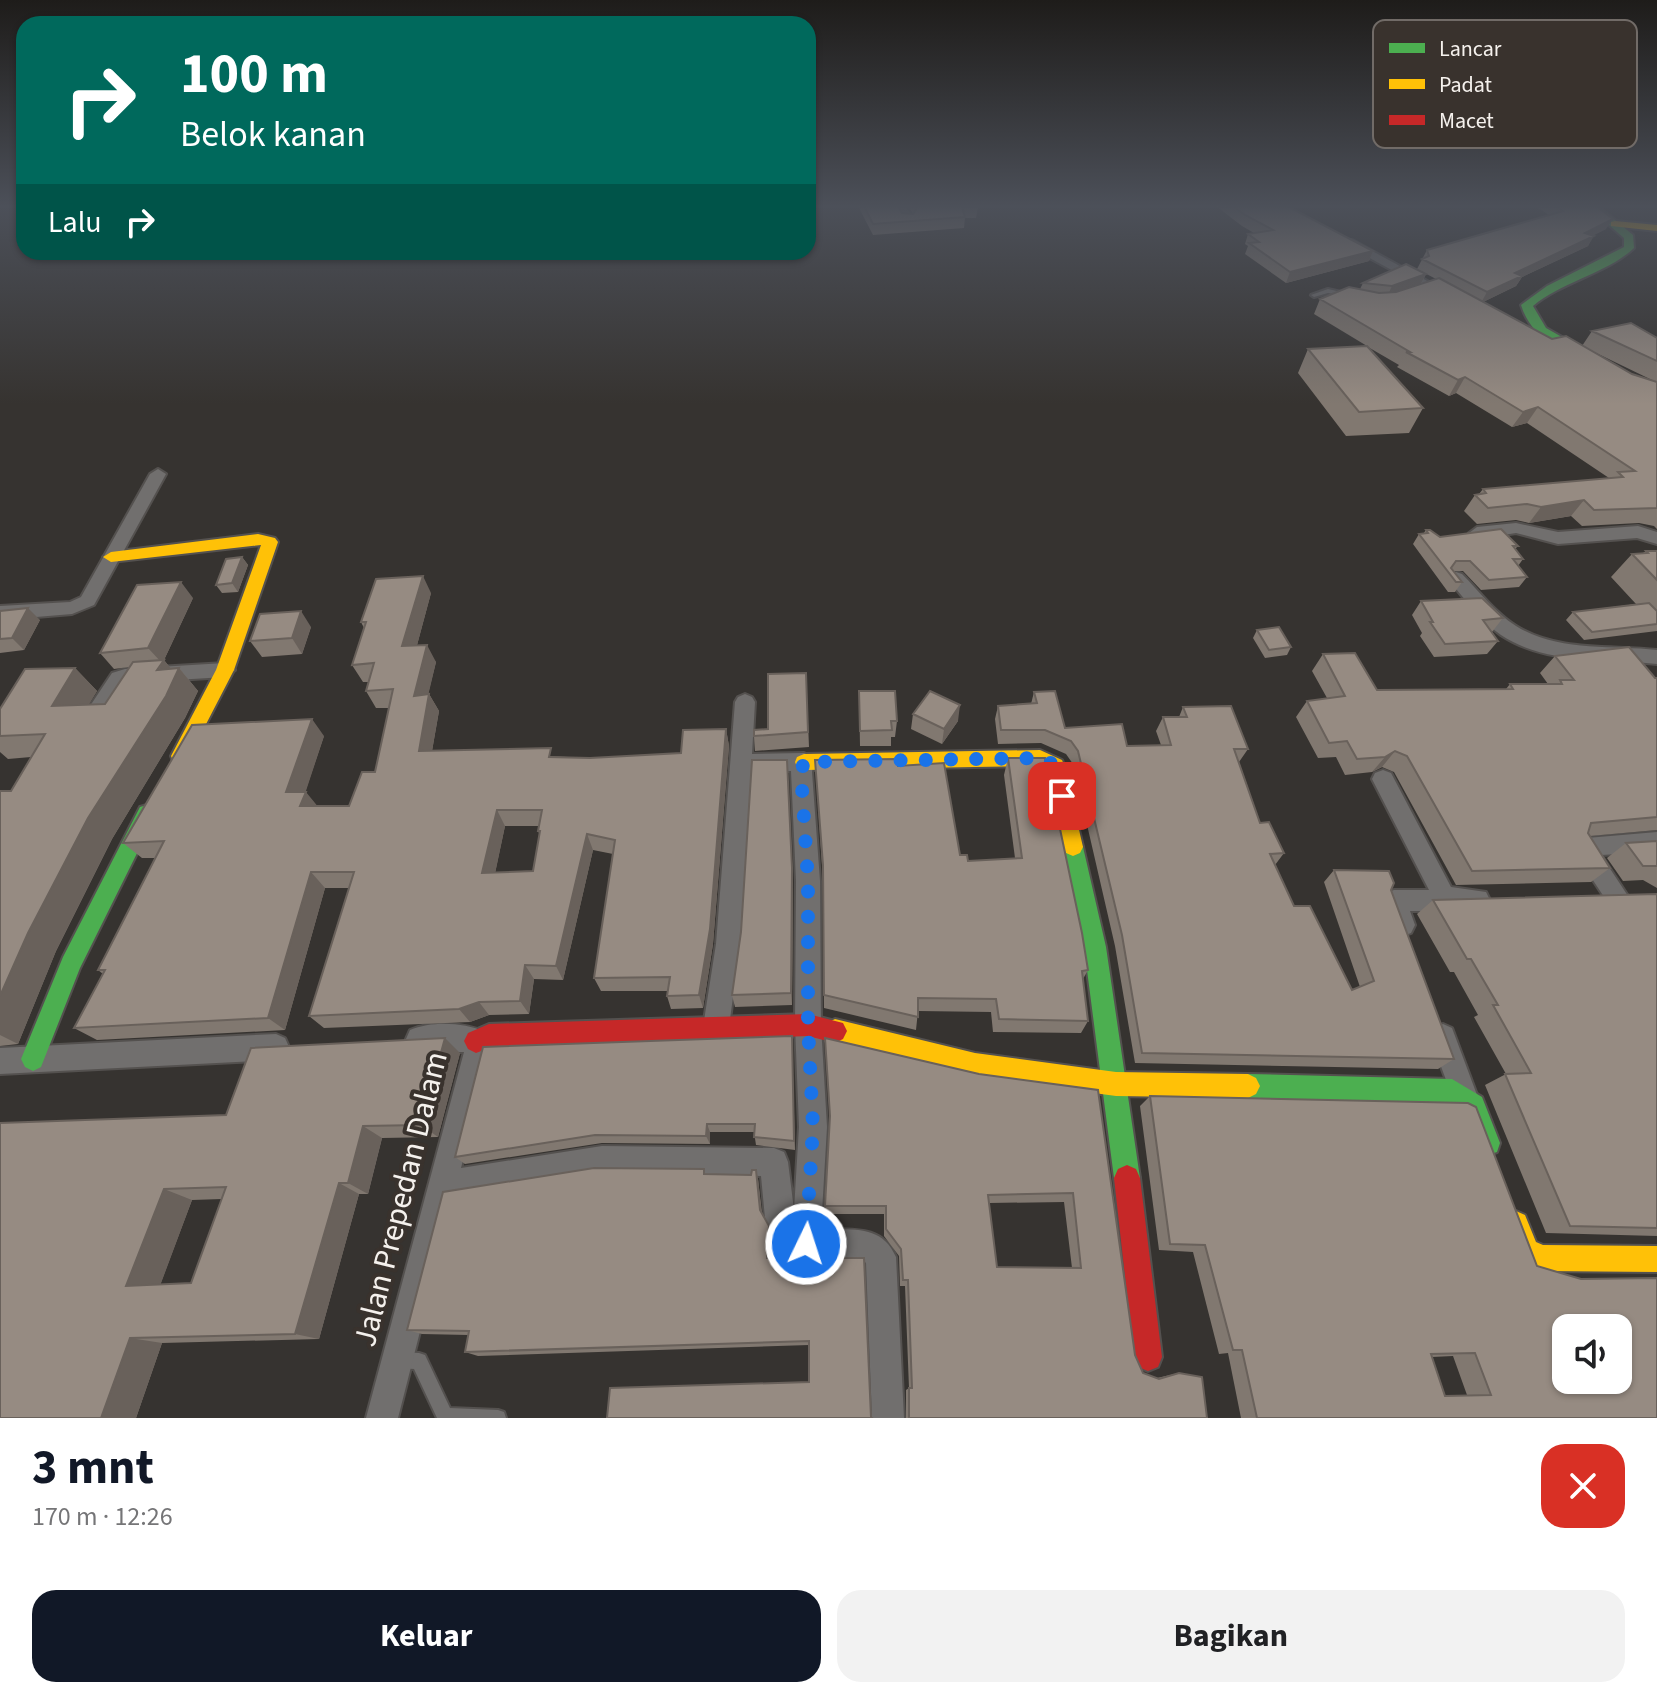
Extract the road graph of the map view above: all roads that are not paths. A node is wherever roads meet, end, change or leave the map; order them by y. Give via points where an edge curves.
1 (1397, 272) edge
2 (1588, 272) edge
3 (1314, 295) dead end
4 (1459, 300) edge
5 (1359, 301) edge
6 (1522, 333) edge
7 (1560, 344) junction
8 (1597, 362) edge
9 (158, 474) dead end
10 (1458, 535) edge
11 (1657, 538) edge
12 (111, 557) junction
13 (1456, 578) edge
14 (0, 613) edge
15 (1657, 657) edge
16 (225, 670) junction
17 (745, 702) dead end
18 (92, 718) edge
19 (804, 762) junction
20 (740, 763) junction
21 (170, 774) edge
22 (1383, 779) dead end
23 (155, 799) edge
24 (1657, 842) edge
25 (1643, 894) edge
26 (1616, 896) junction
27 (1585, 897) edge
28 (1508, 899) edge
29 (1453, 900) junction
30 (1410, 946) edge
31 (1437, 1020) edge
32 (808, 1025) junction
33 (716, 1027) junction
34 (390, 1041) edge
35 (476, 1041) junction
36 (297, 1046) edge
37 (33, 1059) junction
38 (0, 1061) edge
39 (1116, 1084) junction
40 (1464, 1095) junction
41 (1496, 1166) edge
42 (443, 1185) junction
43 (1511, 1209) edge
44 (806, 1244) junction
45 (1657, 1259) edge
46 (1148, 1357) dead end
47 (397, 1359) junction
48 (382, 1418) edge
49 (498, 1418) edge
50 (888, 1418) edge

1 - 4 street via 1426,290
2 - 7 street via 1527,305 1532,321
3 - 5 lane via 1336,292
6 - 7 street
7 - 8 street
9 - 12 street
10 - 11 street via 1516,528 1558,538 1638,532
12 - 14 street via 85,604
12 - 16 street via 269,541
13 - 15 street via 1519,636 1555,647
16 - 18 street via 119,678
16 - 21 street
17 - 20 street
19 - 20 street
19 - 32 street
19 - 39 street via 1040,758 1055,765 1095,947
20 - 33 street via 728,944
22 - 29 street via 1443,894
23 - 37 street via 71,964
24 - 26 street via 1583,846
25 - 26 street
26 - 27 street
28 - 29 street
29 - 30 street via 1394,901
31 - 40 street
32 - 33 street
32 - 39 street via 975,1065
32 - 44 street via 813,1127
33 - 35 street via 489,1036
34 - 35 street, Jalan Prepedan Dalam
35 - 42 street, Jalan Prepedan Dalam
36 - 37 street
37 - 38 street
39 - 40 street via 1440,1089
39 - 46 street
40 - 41 street via 1473,1102
42 - 44 street via 602,1160 774,1162 780,1218
42 - 47 street, Jalan Prepedan Dalam
43 - 45 street via 1532,1255 1556,1260
44 - 50 street via 870,1245 881,1257
47 - 48 street, Jalan Prepedan Dalam
47 - 49 lane via 419,1361 445,1416

